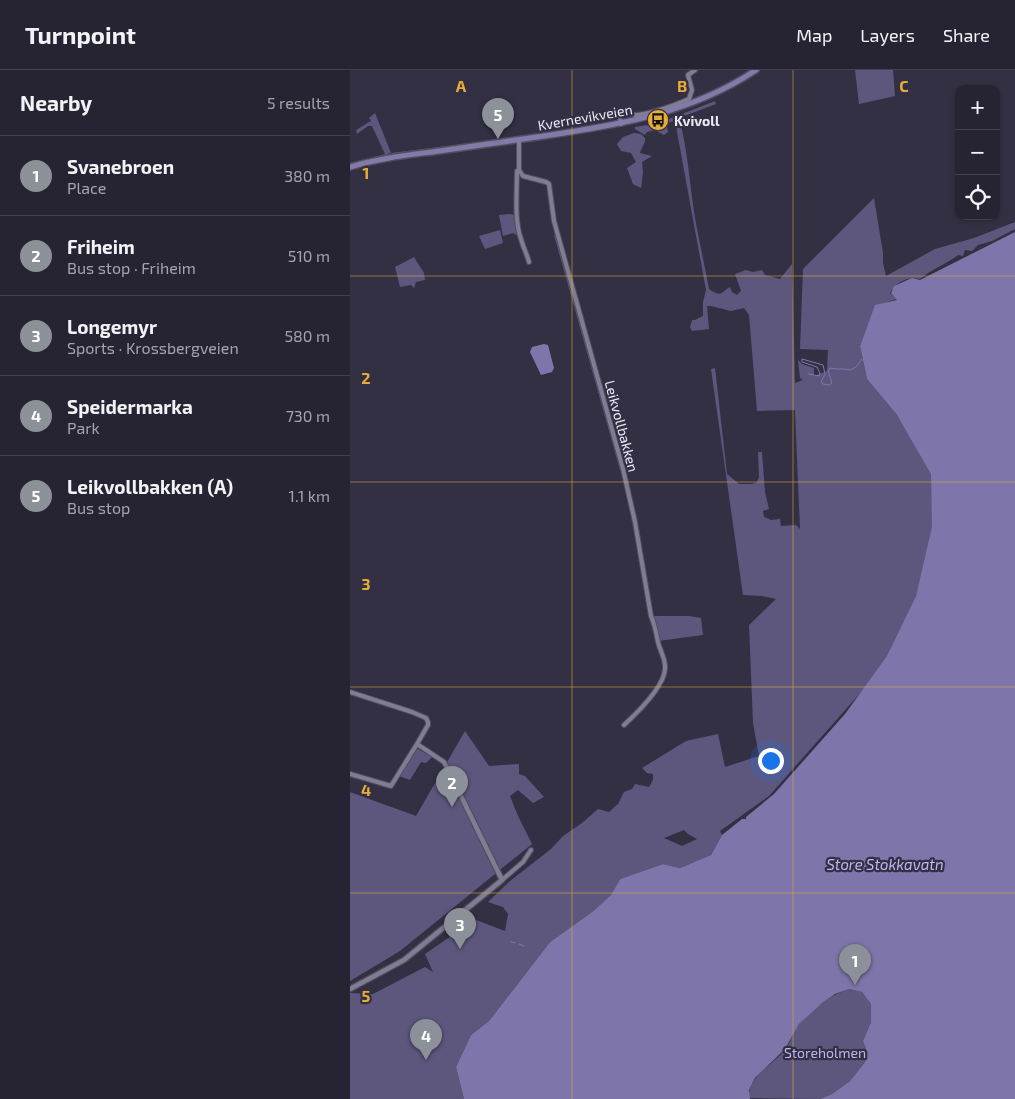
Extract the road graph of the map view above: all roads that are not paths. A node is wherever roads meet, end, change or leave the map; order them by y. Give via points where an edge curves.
1 (694, 70) edge
2 (756, 70) edge
3 (621, 124) junction
4 (519, 140) junction
5 (350, 167) edge
6 (519, 170) junction
7 (529, 262) dead end
8 (350, 692) edge
9 (624, 725) dead end
10 (417, 744) junction
11 (350, 774) edge
12 (460, 794) joint
13 (532, 850) dead end
14 (502, 880) junction
15 (350, 989) edge

1 - 3 street via 688,75 692,90 689,99 637,115 619,112
2 - 3 main road, Kvernevikveien via 696,102
3 - 4 main road, Kvernevikveien
4 - 5 main road, Kvernevikveien
4 - 6 street
6 - 7 street via 516,194 519,228
6 - 9 street, Leikvollbakken via 523,176 549,184 556,225 623,469 651,616 665,662 663,678 653,694
8 - 10 street via 426,718 428,725
10 - 11 street via 391,786
10 - 12 street via 444,762
12 - 14 street
13 - 14 street
14 - 15 street via 404,960

